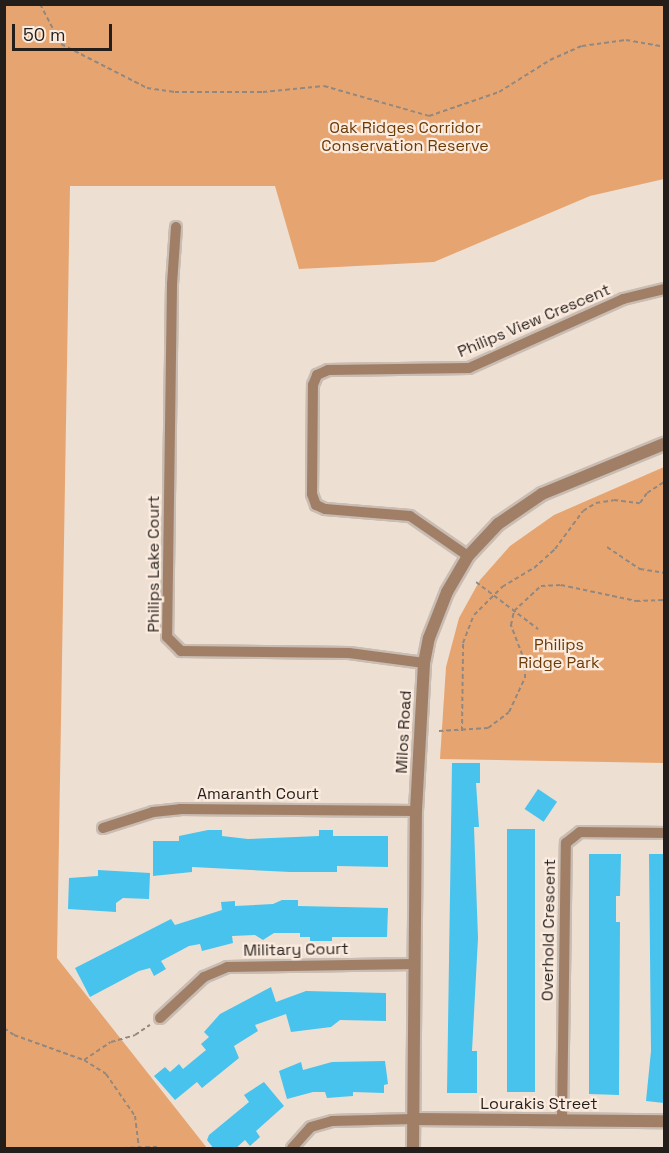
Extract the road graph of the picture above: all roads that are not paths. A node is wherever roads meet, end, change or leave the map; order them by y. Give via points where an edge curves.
1 (176, 227) dead end
2 (664, 289) edge
3 (664, 444) edge
4 (468, 556) junction
5 (424, 663) junction
6 (416, 811) junction
7 (104, 828) dead end
8 (664, 833) edge
9 (414, 964) junction
10 (160, 1018) road end
11 (413, 1119) junction
12 (562, 1120) junction
13 (664, 1122) edge
14 (292, 1149) edge
15 (413, 1149) edge

1 - 5 street, Philips Lake Court via 167,637 181,651 349,653
2 - 4 street, Philips View Crescent via 623,299 469,368 328,370 317,375 312,396 312,494 316,505 410,516
3 - 4 street, Milos Road via 542,494 498,524
4 - 5 street, Milos Road via 443,601
5 - 6 street, Milos Road
6 - 7 street, Amaranth Court via 180,809 153,812
6 - 9 street, Milos Road
8 - 12 street, Overhold Crescent via 580,832 566,843
9 - 10 street, Military Court via 226,967 204,977
9 - 11 street, Milos Road
11 - 12 street, Lourakis Street
11 - 14 street via 332,1120 311,1127
11 - 15 street, Milos Road
12 - 13 street, Lourakis Street

